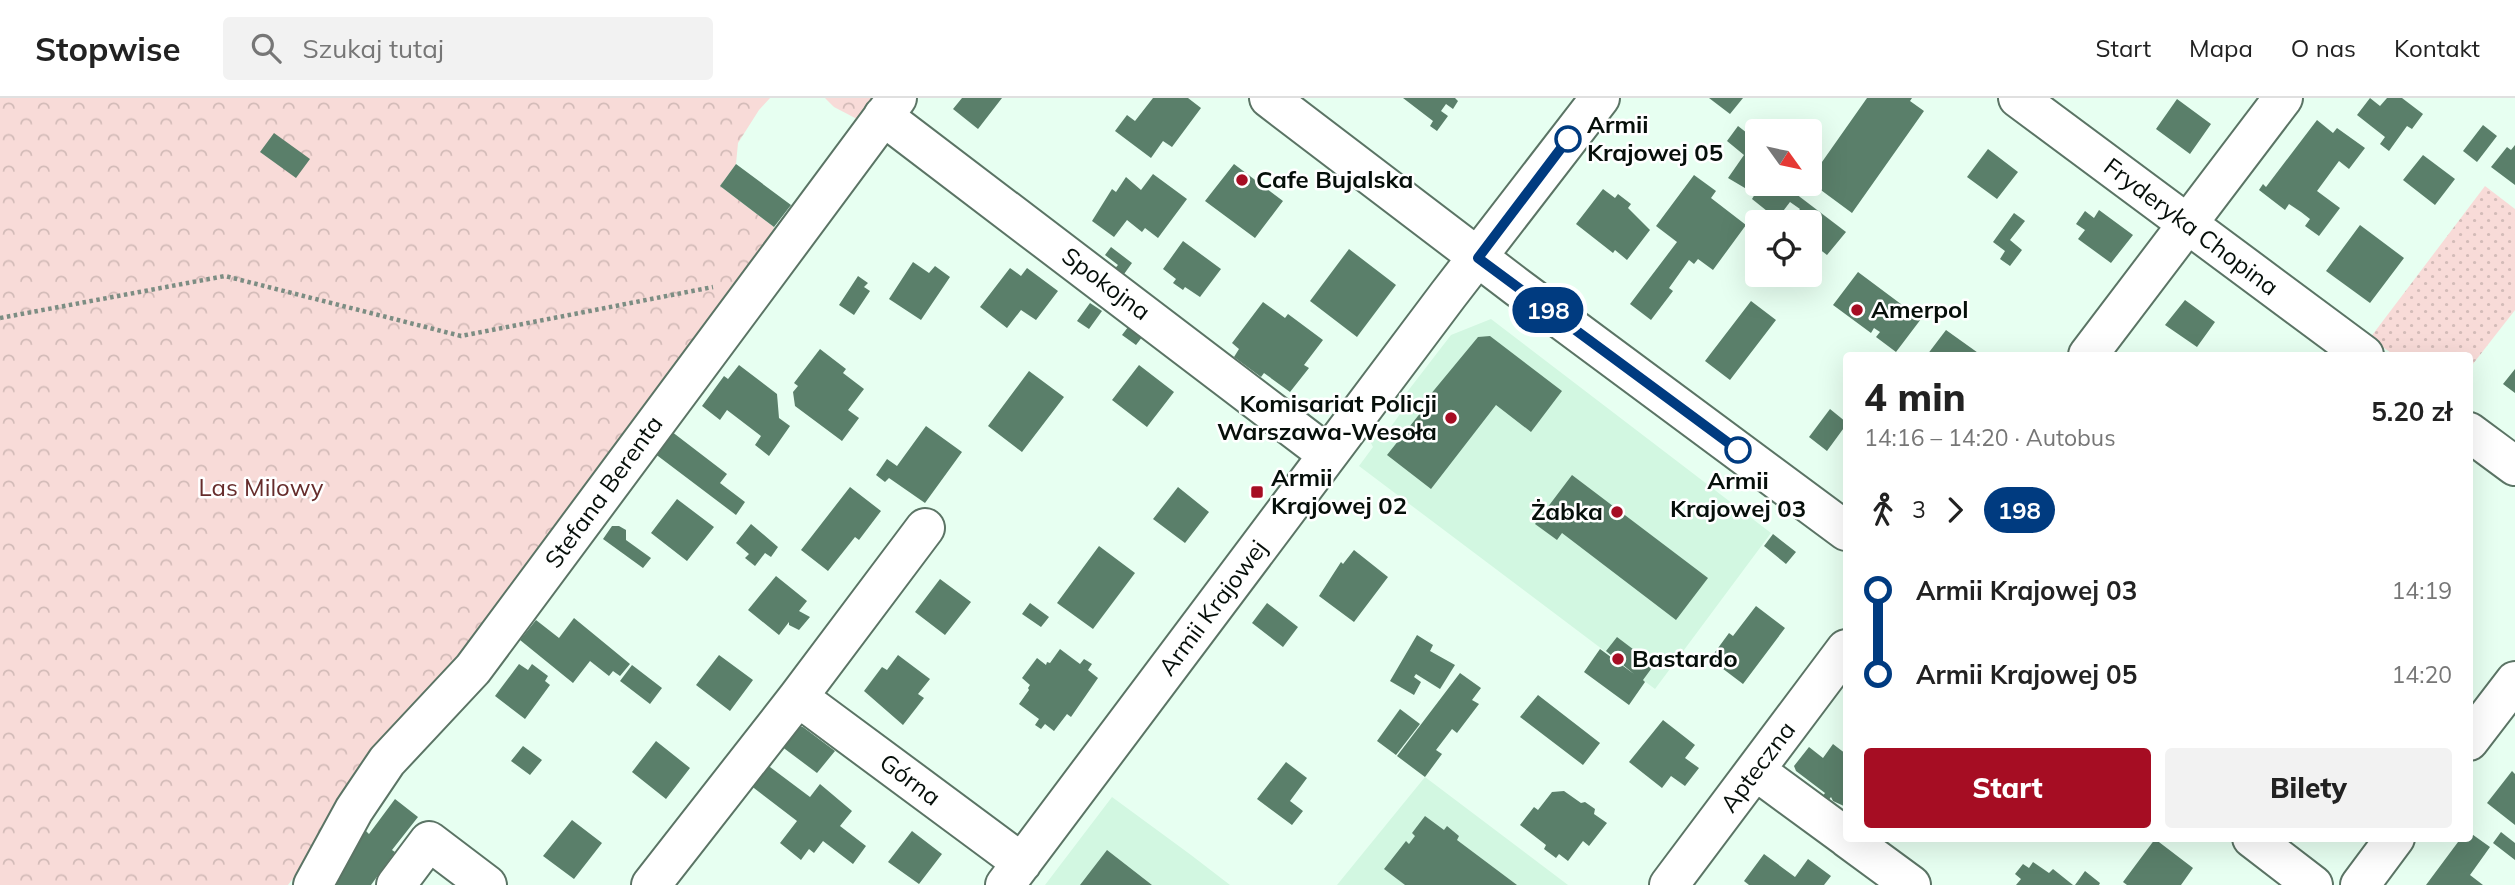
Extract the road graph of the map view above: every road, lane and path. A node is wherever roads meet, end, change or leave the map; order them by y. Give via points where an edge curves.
1 (1269, 98) edge
2 (1600, 98) edge
3 (2018, 98) edge
4 (2283, 98) edge
5 (890, 107) edge
6 (2186, 225) junction
7 (1478, 258) junction
8 (762, 278) junction
9 (0, 318) edge
10 (2090, 352) edge
11 (2360, 352) edge
12 (2473, 435) edge
13 (1327, 454) junction
14 (2515, 466) edge
15 (925, 528) dead end
16 (1843, 529) edge
17 (1843, 653) edge
18 (2515, 681) edge
19 (798, 697) junction
20 (2473, 736) edge
21 (1756, 771) junction
22 (1843, 835) edge
23 (1852, 842) edge
24 (2257, 842) edge
25 (2392, 842) edge
26 (1014, 874) edge
27 (313, 885) edge
28 (396, 885) edge
29 (487, 885) edge
30 (651, 885) edge
31 (1669, 885) edge
32 (1911, 885) edge
33 (2314, 885) edge
34 (2360, 885) edge

1 - 7 street
2 - 7 street, Armii Krajowej
3 - 6 street, Fryderyka Chopina
4 - 6 street
5 - 8 street, Stefana Berenta
5 - 13 street, Spokojna
6 - 10 street
6 - 11 street, Fryderyka Chopina
7 - 13 street, Armii Krajowej
7 - 16 street
8 - 9 path via 461,336 225,276
8 - 27 street, Stefana Berenta via 473,669 387,761
12 - 14 street
13 - 26 street, Armii Krajowej
15 - 19 street
17 - 21 street, Apteczna
18 - 20 street
19 - 26 street, Górna
19 - 30 street
21 - 22 street
21 - 31 street, Apteczna
23 - 32 street
24 - 33 street
25 - 34 street
28 - 29 street via 429,841

